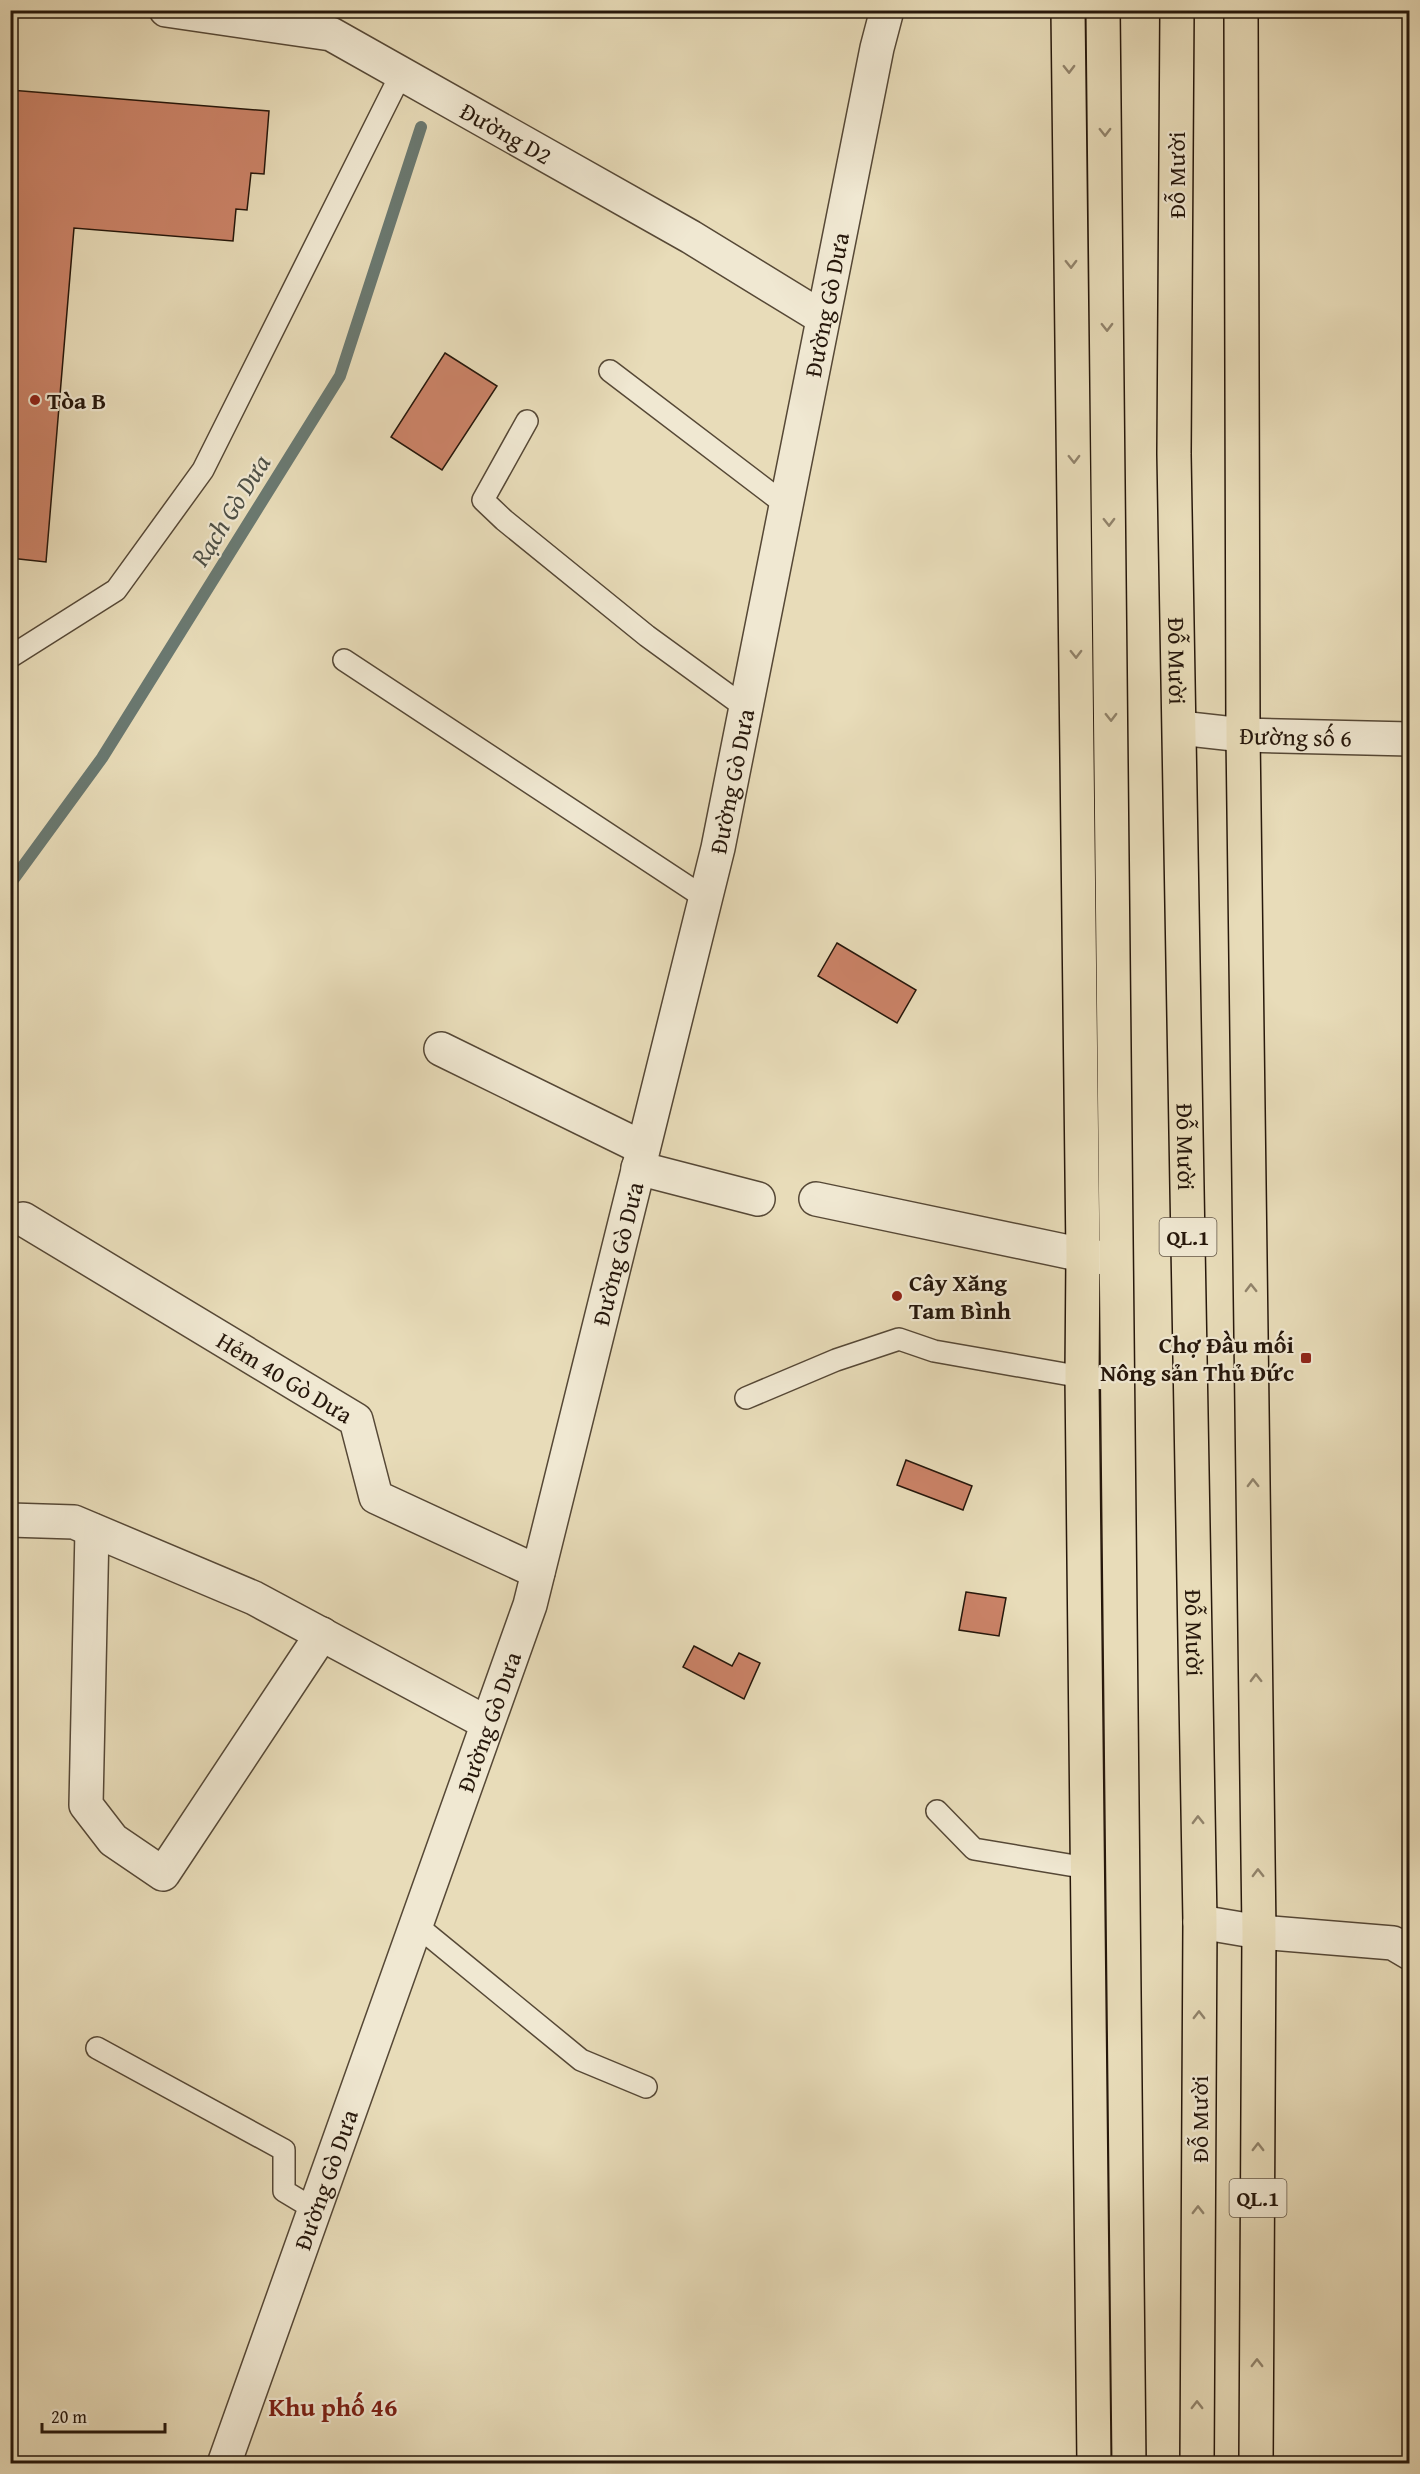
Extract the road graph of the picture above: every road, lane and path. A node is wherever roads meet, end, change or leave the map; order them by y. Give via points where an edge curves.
1 (166, 10) edge
2 (887, 10) edge
3 (1103, 10) edge
4 (1177, 10) edge
5 (1240, 10) edge
6 (1062, 15) edge
7 (401, 74) junction
8 (823, 318) junction
9 (610, 371) dead end
10 (527, 420) dead end
11 (786, 505) junction
12 (10, 657) edge
13 (344, 660) dead end
14 (746, 708) junction
15 (1180, 728) junction
16 (1243, 735) junction
17 (1410, 739) edge
18 (705, 898) junction
19 (441, 1049) dead end
20 (640, 1158) junction
21 (758, 1199) dead end
22 (816, 1199) dead end
23 (23, 1219) dead end
24 (1083, 1255) junction
25 (1116, 1259) junction
26 (1082, 1377) junction
27 (1118, 1380) junction
28 (746, 1398) dead end
29 (10, 1520) edge
30 (92, 1530) junction
31 (538, 1572) junction
32 (322, 1634) junction
33 (488, 1723) junction
34 (937, 1811) dead end
35 (1087, 1868) junction
36 (1200, 1922) junction
37 (415, 1924) junction
38 (1259, 1932) junction
39 (1404, 1944) edge
40 (97, 2048) dead end
41 (646, 2087) dead end
42 (314, 2209) junction
43 (224, 2463) edge
44 (1094, 2463) edge
45 (1129, 2463) edge
46 (1197, 2463) edge
47 (1256, 2463) edge

1 - 7 street, Đường D2 via 331,34
2 - 8 street, Đường Gò Dưa
3 -> 25 highway
4 - 15 highway, Đỗ Mười / QL.1 via 1174,454
5 - 16 highway, QL.1
6 -> 24 highway
7 - 8 street, Đường D2 via 691,237
7 - 12 lane via 203,470 116,590
8 - 11 street, Đường Gò Dưa
9 - 11 lane
10 - 14 lane via 483,500 647,636
11 - 14 street, Đường Gò Dưa
13 - 18 lane
14 - 18 street, Đường Gò Dưa
15 - 16 street, Đường số 6
36 -> 15 highway, Đỗ Mười / QL.1
16 - 17 street, Đường số 6
38 -> 16 highway, QL.1
18 - 20 street, Đường Gò Dưa
19 - 20 street
20 - 21 street
20 - 31 street, Đường Gò Dưa
22 - 24 street
23 - 31 street, Hẻm 40 Gò Dưa via 357,1420 376,1497
24 - 25 street
24 - 26 highway
25 - 27 highway
26 - 27 lane
26 - 28 lane via 934,1351 899,1339 836,1360
26 - 35 highway
27 - 45 highway
29 - 30 street via 75,1522
30 - 32 street via 254,1598
30 - 32 street via 86,1805 112,1840 163,1874
31 - 33 street, Đường Gò Dưa
32 - 33 street
33 - 37 street, Đường Gò Dưa
34 - 35 lane via 974,1849
35 - 44 highway
36 - 38 street
46 -> 36 highway, Đỗ Mười / QL.1
37 - 41 lane via 581,2060
37 - 42 street, Đường Gò Dưa
38 - 39 street
47 -> 38 highway, QL.1
40 - 42 lane via 284,2150 284,2191
42 - 43 street, Đường Gò Dưa

